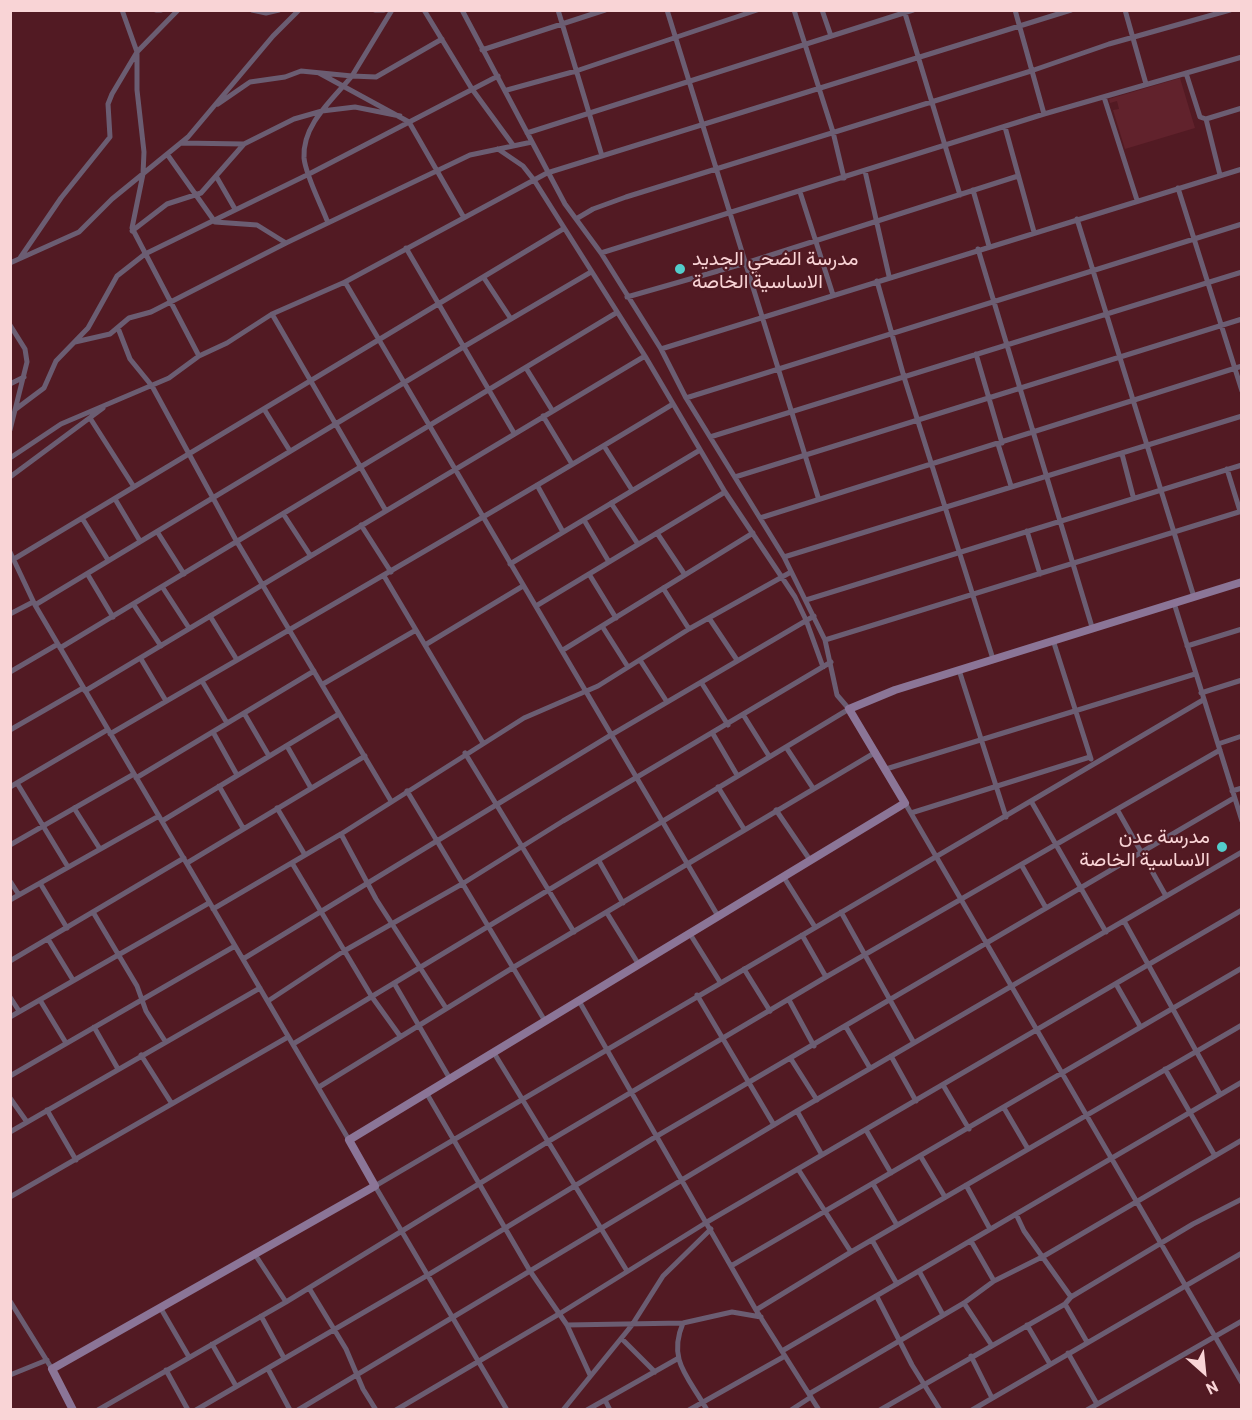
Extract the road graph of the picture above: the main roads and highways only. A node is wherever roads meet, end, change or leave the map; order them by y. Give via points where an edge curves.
1 (1242, 582) edge
2 (73, 1410) edge

1 - 2 main road via 1092,627 849,709 905,803 349,1140 375,1186 52,1369

